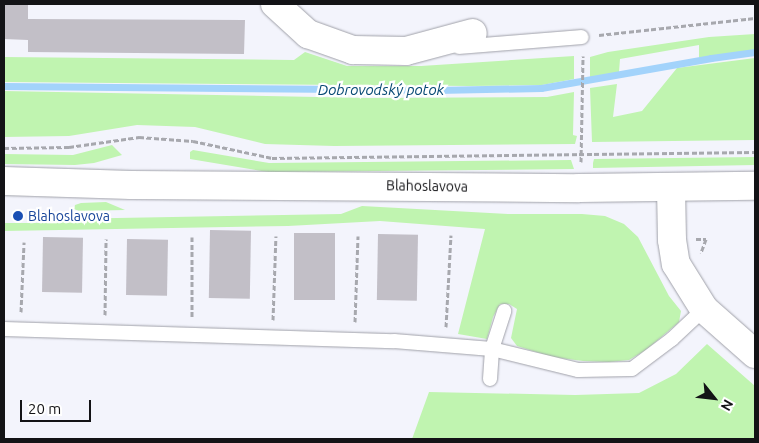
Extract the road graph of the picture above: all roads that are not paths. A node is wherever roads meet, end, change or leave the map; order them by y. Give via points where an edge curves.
1 (274, 4) edge
2 (473, 34) dead end
3 (582, 37) road end
4 (406, 51) junction
5 (4, 181) edge
6 (755, 186) edge
7 (670, 188) junction
8 (704, 309) junction
9 (504, 311) dead end
10 (4, 329) edge
11 (492, 349) junction
12 (755, 354) edge
13 (490, 379) dead end

1 - 4 main road via 308,34 344,47
2 - 4 main road
3 - 4 lane
5 - 7 main road, Blahoslavova via 130,185
6 - 7 main road, Blahoslavova
7 - 8 main road via 676,264
8 - 11 lane via 672,339 632,369 578,370
8 - 12 main road
9 - 11 lane
10 - 11 lane via 394,341
11 - 13 lane

